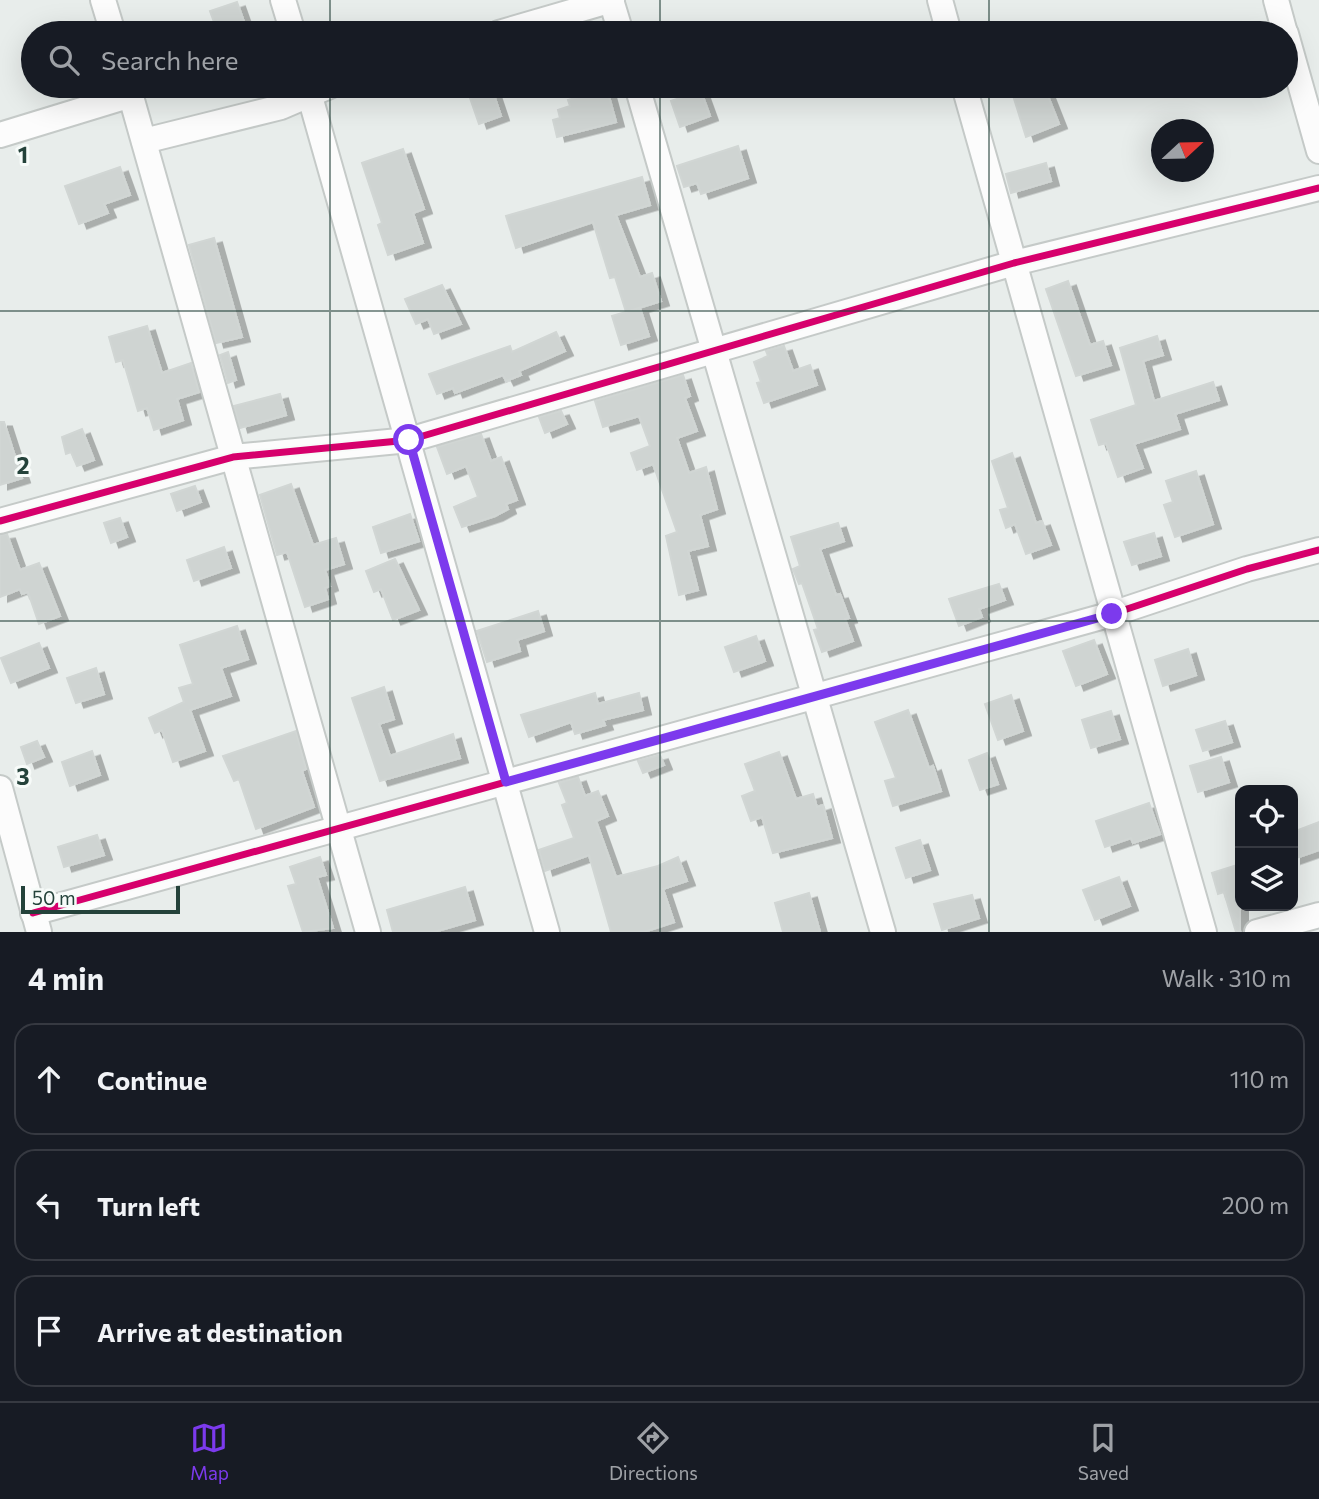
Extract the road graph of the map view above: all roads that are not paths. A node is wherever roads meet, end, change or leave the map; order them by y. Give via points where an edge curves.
1 (103, 0) edge
2 (283, 0) edge
3 (611, 0) edge
4 (940, 0) edge
5 (1276, 0) edge
6 (109, 21) edge
7 (289, 21) edge
8 (540, 21) edge
9 (617, 21) edge
10 (946, 21) edge
11 (1282, 21) edge
12 (1298, 76) edge
13 (106, 98) edge
14 (131, 98) edge
15 (298, 98) edge
16 (318, 98) edge
17 (641, 98) edge
18 (967, 98) edge
19 (0, 135) edge
20 (144, 141) junction
21 (1319, 150) edge
22 (1319, 188) edge
23 (1014, 263) junction
24 (715, 351) junction
25 (409, 440) junction
26 (233, 457) junction
27 (0, 522) edge
28 (1319, 551) edge
29 (1112, 614) junction
30 (816, 696) junction
31 (506, 782) junction
32 (0, 788) edge
33 (338, 828) junction
34 (1319, 915) edge
35 (36, 922) edge
36 (368, 932) edge
37 (547, 932) edge
38 (883, 932) edge
39 (1204, 932) edge
40 (1257, 932) edge

1 - 6 street
2 - 7 street
3 - 8 street
3 - 9 street
4 - 10 street
5 - 11 street
12 - 21 street
13 - 19 street
14 - 20 street
15 - 20 street via 281,107
16 - 25 street
17 - 24 street
18 - 23 street
20 - 26 street
22 - 23 street
23 - 24 street
23 - 29 street
24 - 25 street
24 - 30 street
25 - 26 street
25 - 31 street
26 - 27 street
26 - 33 street
28 - 29 street via 1247,569
29 - 30 street
29 - 39 street
30 - 31 street
30 - 38 street
31 - 33 street
31 - 37 street
32 - 35 street
33 - 35 street
33 - 36 street
34 - 40 street

